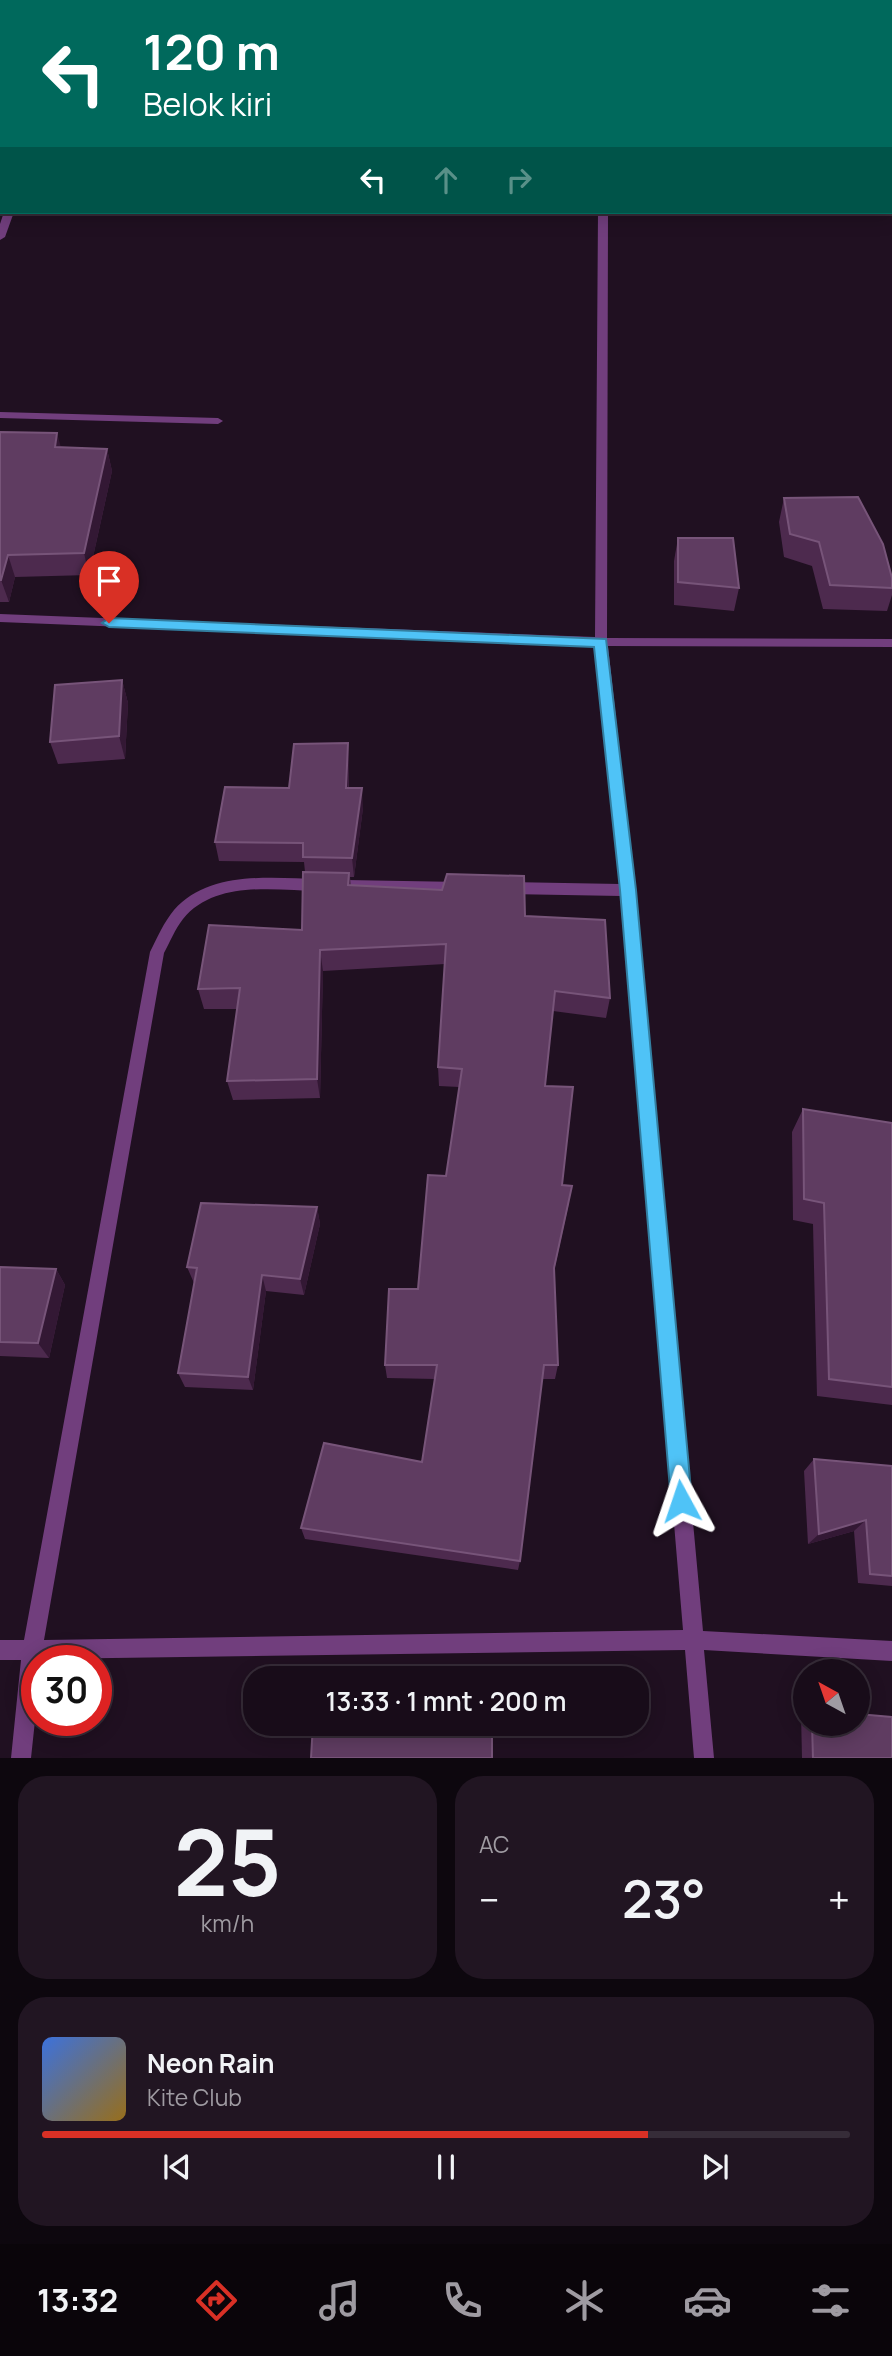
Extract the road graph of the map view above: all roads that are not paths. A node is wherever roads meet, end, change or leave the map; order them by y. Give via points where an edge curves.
1 (8, 214) edge
2 (603, 214) edge
3 (0, 237) edge
4 (0, 415) edge
5 (218, 421) dead end
6 (0, 618) edge
7 (601, 642) junction
8 (892, 643) edge
9 (628, 890) junction
10 (693, 1640) junction
11 (33, 1645) edge
12 (112, 1649) edge
13 (0, 1650) edge
14 (21, 1650) edge
15 (892, 1651) edge
16 (23, 1736) edge
17 (21, 1758) edge
18 (704, 1758) edge

1 - 3 street
2 - 7 street
4 - 5 street
6 - 7 street
7 - 8 street
7 - 9 street
9 - 10 street
9 - 11 street via 257,884 215,890 182,910 158,952
10 - 12 street
10 - 15 street
10 - 18 street
13 - 14 street
16 - 17 street

